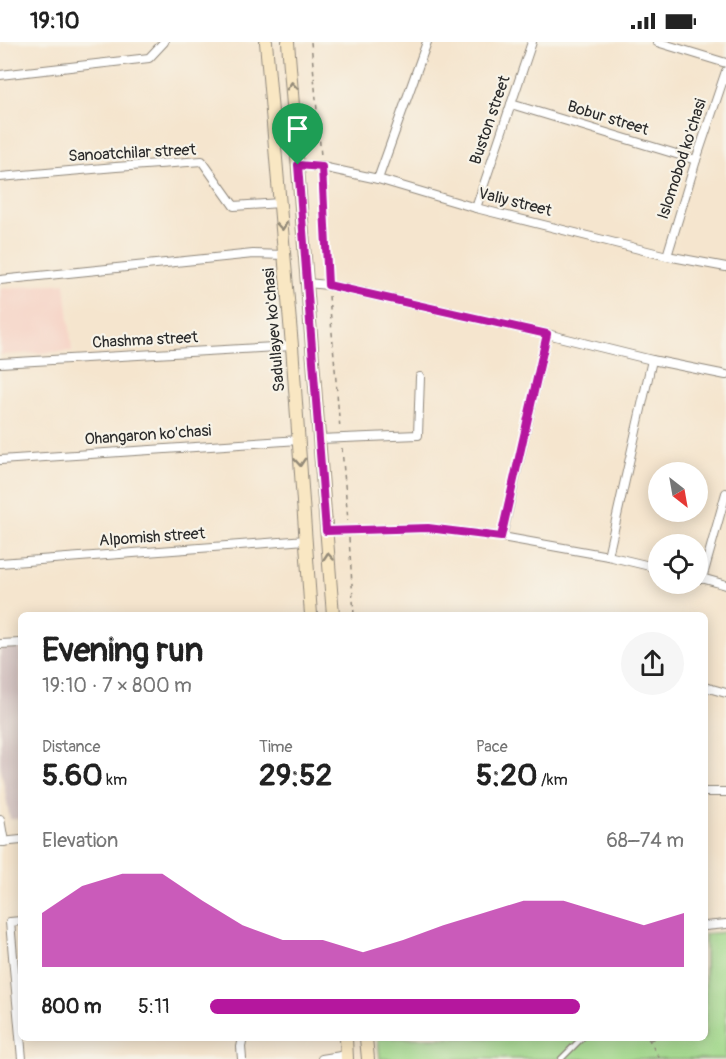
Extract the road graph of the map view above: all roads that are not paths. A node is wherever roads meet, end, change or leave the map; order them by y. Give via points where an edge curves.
1 (164, 42) edge
2 (266, 42) edge
3 (288, 42) edge
4 (427, 42) edge
5 (532, 42) edge
6 (657, 42) edge
7 (726, 63) edge
8 (726, 71) edge
9 (0, 75) edge
10 (511, 104) junction
11 (696, 160) junction
12 (298, 165) junction
13 (0, 177) edge
14 (378, 179) junction
15 (280, 203) junction
16 (476, 208) junction
17 (284, 255) junction
18 (668, 256) junction
19 (726, 267) edge
20 (0, 280) edge
21 (307, 283) junction
22 (547, 334) junction
23 (292, 346) junction
24 (652, 360) junction
25 (0, 363) edge
26 (726, 375) edge
27 (420, 377) dead end
28 (319, 439) junction
29 (298, 440) junction
30 (0, 460) edge
31 (726, 493) edge
32 (326, 531) junction
33 (501, 537) junction
34 (306, 540) junction
35 (708, 552) edge
36 (608, 556) junction
37 (0, 563) edge
38 (648, 566) edge
39 (708, 580) edge
40 (726, 585) edge
41 (311, 612) edge
42 (333, 612) edge
43 (18, 643) edge
44 (0, 644) edge
45 (708, 688) edge
46 (726, 693) edge
47 (708, 792) edge
48 (726, 792) edge
49 (0, 819) edge
50 (18, 840) edge
51 (2, 842) edge
52 (18, 921) edge
53 (726, 924) edge
54 (708, 926) edge
55 (18, 1013) edge
56 (20, 1041) edge
57 (242, 1041) edge
58 (346, 1041) edge
59 (366, 1041) edge
60 (579, 1041) edge
61 (347, 1057) edge
62 (22, 1059) edge
63 (242, 1059) edge
64 (322, 1059) edge
65 (368, 1059) edge
66 (561, 1059) edge

1 - 9 street via 149,58
2 - 15 main road, Sadullayev ko'chasi
12 -> 3 main road
4 - 14 street
5 - 10 street, Buston street
6 - 7 street
8 - 11 street, Islomobod ko'chasi
10 - 11 street, Bobur street
10 - 16 street, Buston street
11 - 18 street, Islomobod ko'chasi
12 - 14 street, Valiy street
12 - 21 main road
13 - 15 street, Sanoatchilar street via 202,161 234,206
14 - 16 street, Valiy street
15 -> 17 main road, Sadullayev ko'chasi
16 - 18 street, Valiy street
17 - 20 street via 254,254
17 - 23 main road, Sadullayev ko'chasi
18 - 19 street, Valiy street
21 - 22 street
21 - 28 main road
22 - 24 street
22 - 33 street
23 - 25 street, Chashma street
23 - 29 main road, Sadullayev ko'chasi
24 - 26 street
24 - 36 street
27 - 28 street via 418,435
28 - 32 main road
29 - 30 street, Ohangaron ko'chasi
29 -> 34 main road, Sadullayev ko'chasi
31 - 35 street
32 - 33 street via 428,528
42 -> 32 main road
33 - 36 street
34 - 37 street, Alpomish street
34 - 41 main road, Sadullayev ko'chasi
36 - 38 street
39 - 40 street
43 - 44 street
45 - 46 street
47 - 48 street
49 - 51 street
50 - 51 street
52 - 55 street via 10,922
53 - 54 street
56 - 62 street
57 - 63 street
58 - 61 main road
59 - 65 main road
60 - 66 lane
61 - 64 street

